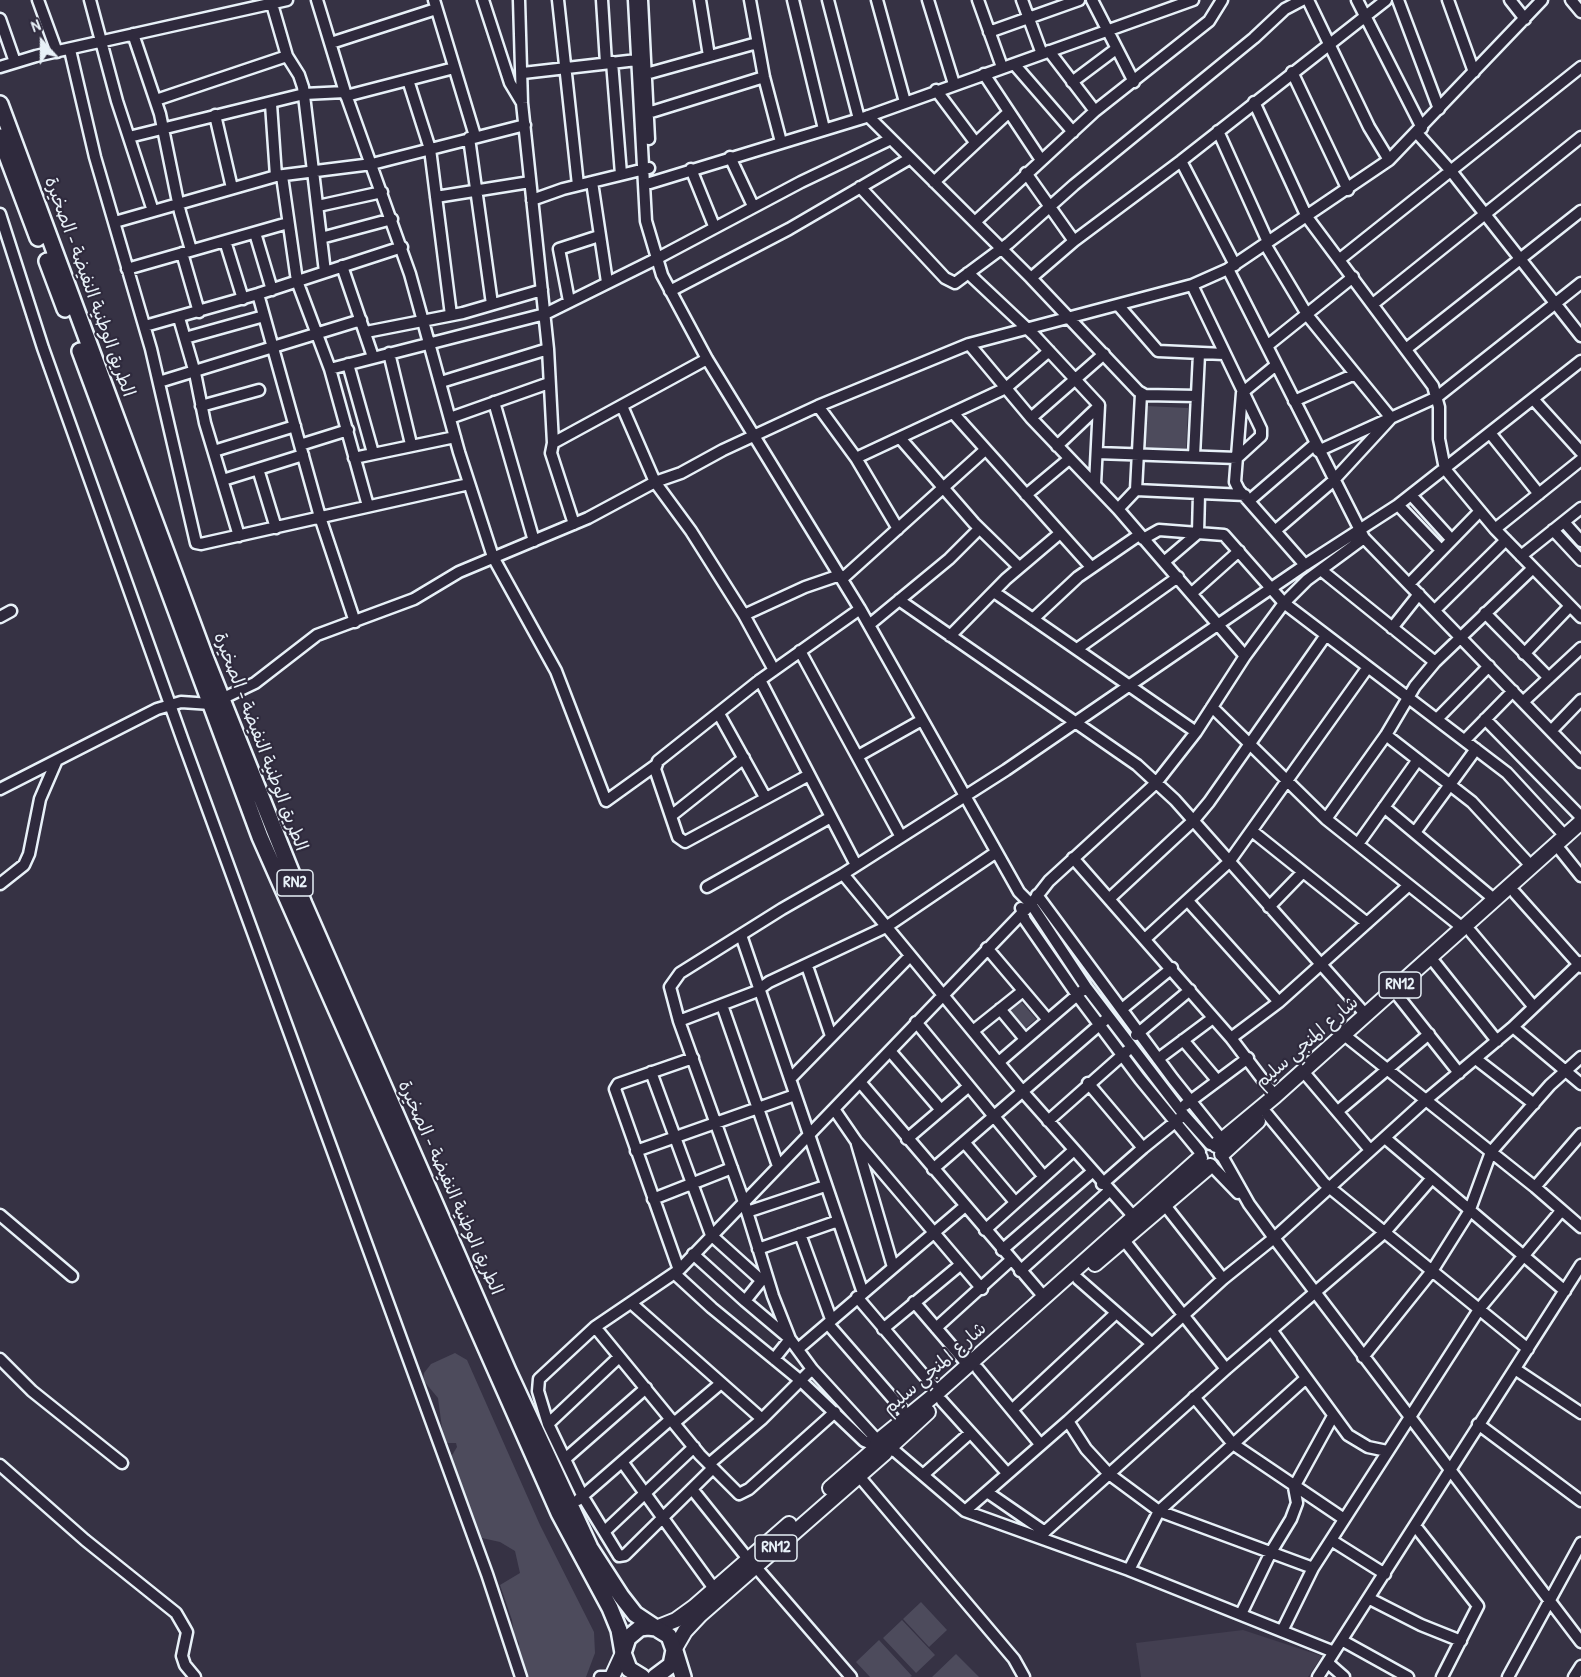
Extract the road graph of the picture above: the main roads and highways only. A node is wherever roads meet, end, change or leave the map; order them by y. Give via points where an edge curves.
1 (0, 104) edge
2 (0, 137) edge
3 (137, 488) junction
4 (1581, 822) edge
5 (1581, 834) edge
6 (1467, 930) junction
7 (1213, 1153) junction
8 (973, 1367) junction
9 (940, 1397) junction
10 (882, 1446) junction
11 (564, 1509) junction
12 (751, 1563) junction
13 (656, 1628) junction
14 (675, 1650) junction
15 (623, 1653) junction
16 (612, 1677) edge
17 (642, 1677) edge
18 (655, 1677) edge
19 (683, 1677) edge

1 - 3 highway, الطريق الوطنية النفيضة - الصخيرة / RN2
2 - 3 highway, الطريق الوطنية النفيضة - الصخيرة / RN2
3 - 11 highway, الطريق الوطنية النفيضة - الصخيرة / RN2 via 272,865
4 - 6 main road, شارع المنجي سليم / RN12
5 - 6 main road, شارع المنجي سليم / RN12
6 - 7 main road, شارع المنجي سليم / RN12
6 - 7 main road, شارع المنجي سليم / RN12 via 1267,1114
7 - 8 main road, شارع المنجي سليم / RN12 via 1134,1217
7 - 8 main road, شارع المنجي سليم / RN12 via 1164,1203
8 - 9 main road, شارع المنجي سليم / RN12
9 - 10 main road, شارع المنجي سليم / RN12
9 - 10 main road, شارع المنجي سليم / RN12 via 909,1417
10 - 12 main road, شارع المنجي سليم / RN12
10 - 12 main road, شارع المنجي سليم / RN12 via 858,1475
11 - 13 highway, الطريق الوطنية النفيضة - الصخيرة / RN2 via 621,1596 635,1614
11 - 15 highway, الطريق الوطنية النفيضة - الصخيرة / RN2 via 610,1608
12 - 13 main road, شارع المنجي سليم / RN12 via 676,1620
12 - 14 main road, شارع المنجي سليم / RN12 via 685,1631
13 - 14 highway, الطريق الوطنية النفيضة - الصخيرة via 669,1636
13 - 15 highway via 633,1632
14 - 18 highway via 671,1665
14 - 19 highway
15 - 16 main road
15 - 17 highway via 629,1669

